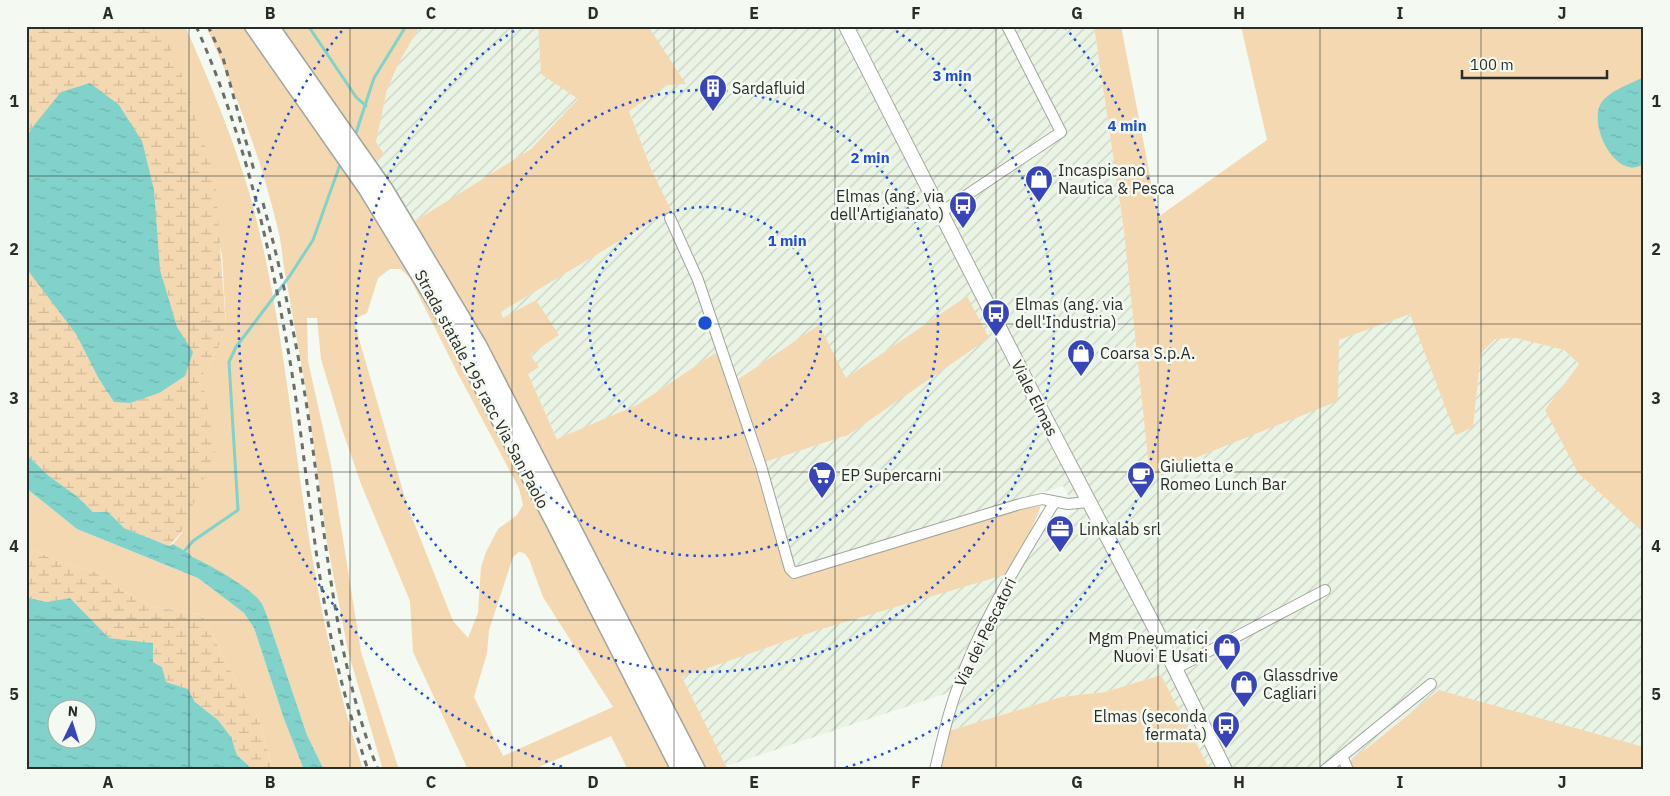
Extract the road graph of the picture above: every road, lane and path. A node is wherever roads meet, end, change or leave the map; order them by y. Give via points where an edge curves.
1 (253, 26) edge
2 (270, 26) edge
3 (846, 26) edge
4 (1007, 26) edge
5 (940, 213) junction
6 (670, 218) dead end
7 (411, 244) junction
8 (1088, 502) junction
9 (1054, 503) junction
10 (1325, 590) dead end
11 (1176, 669) junction
12 (1431, 684) dead end
13 (1342, 756) junction
14 (680, 770) edge
15 (697, 770) edge
16 (935, 770) edge
17 (1225, 770) edge
18 (1325, 770) edge
19 (1348, 770) edge

1 - 7 highway, Strada statale 195 racc Via San Paolo via 367,189
2 - 7 highway, Strada statale 195 racc Via San Paolo via 379,182
3 - 5 main road, Viale Elmas
4 - 5 street via 1061,132
5 - 8 main road, Viale Elmas
6 - 9 street via 698,280 761,466 790,570 794,573 1020,504 1042,499
7 - 14 highway, Strada statale 195 racc Via San Paolo via 447,320
7 - 15 highway, Strada statale 195 racc Via San Paolo via 478,345
8 - 9 street
8 - 11 main road, Viale Elmas
9 - 16 street, Via dei Pescatori via 988,617 968,661 956,692
10 - 11 street
11 - 17 main road, Viale Elmas
12 - 13 street
13 - 18 street
13 - 19 street

